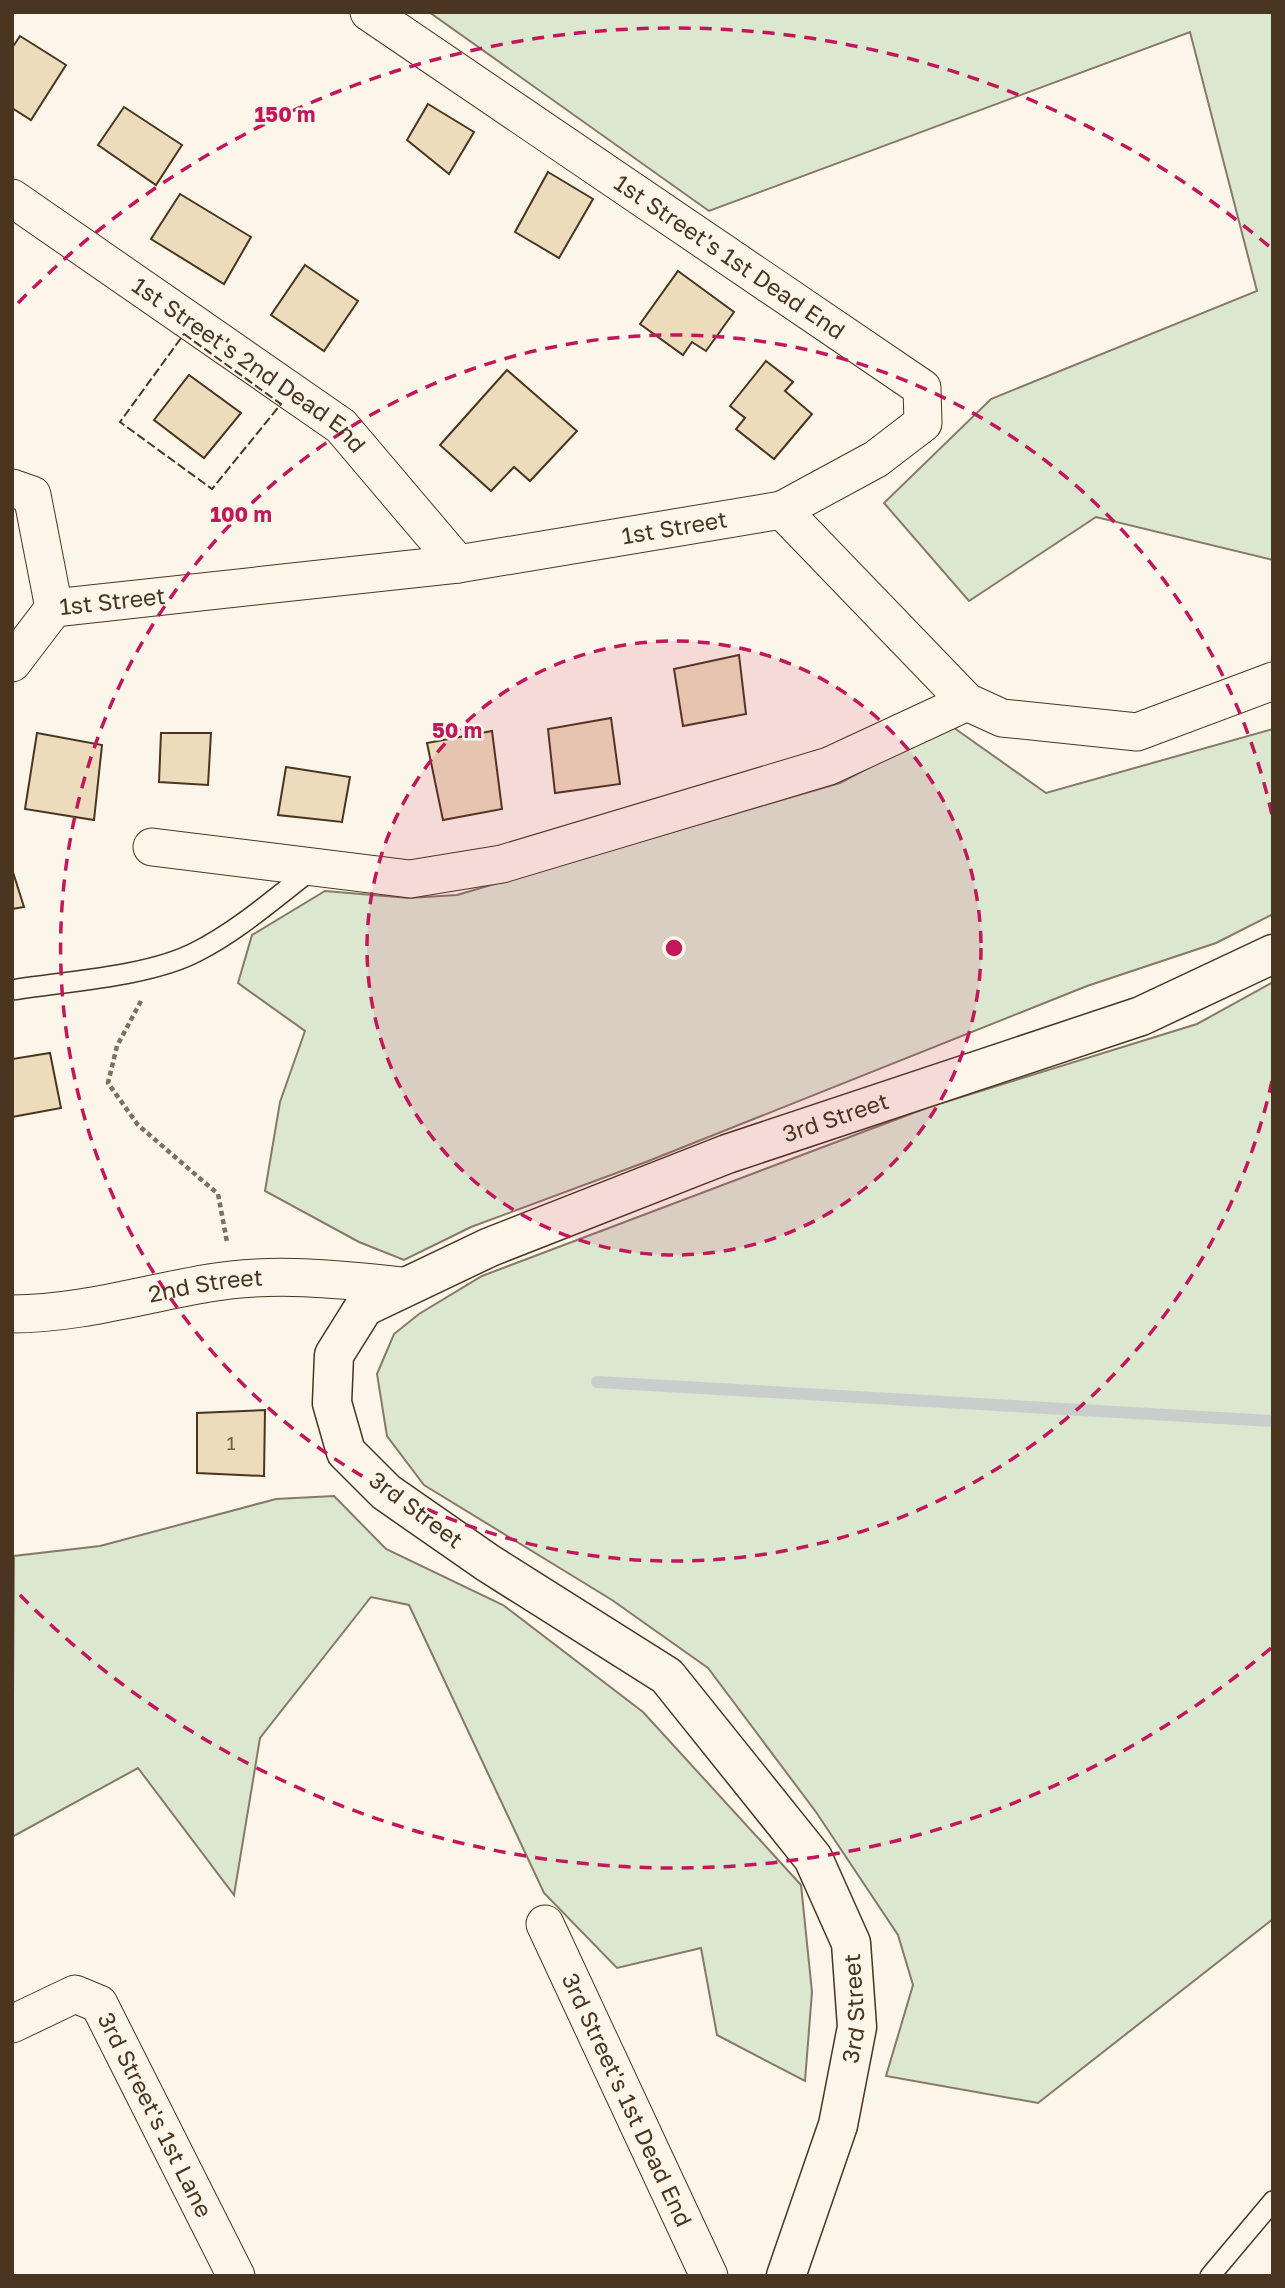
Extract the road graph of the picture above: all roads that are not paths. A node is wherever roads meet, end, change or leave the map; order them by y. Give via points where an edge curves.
1 (369, 12) edge
2 (12, 198) edge
3 (12, 488) edge
4 (782, 510) junction
5 (458, 564) junction
6 (54, 608) junction
7 (12, 663) edge
8 (1273, 681) edge
9 (968, 702) junction
10 (152, 847) dead end
11 (317, 865) junction
12 (1273, 954) edge
13 (12, 990) edge
14 (402, 1286) junction
15 (12, 1314) edge
16 (545, 1924) dead end
17 (12, 2024) edge
18 (1273, 2201) edge
19 (236, 2276) edge
20 (709, 2276) edge
21 (786, 2276) edge
22 (1210, 2276) edge

1 - 4 street, 1st Street's 1st Dead End via 922,388 923,423 876,458
2 - 5 street, 1st Street's 2nd Dead End via 341,426
3 - 6 street via 32,495
4 - 5 street, 1st Street
4 - 9 street
5 - 6 street, 1st Street
6 - 7 street, 1st Street
8 - 9 street via 1137,732 1002,718
9 - 11 street via 829,766 502,864 410,879
10 - 11 street
11 - 13 lane via 195,953 162,964
12 - 14 street, 3rd Street via 1141,1016 727,1154
14 - 15 street, 2nd Street via 315,1276 233,1281 56,1314
14 - 21 street, 3rd Street via 364,1307 334,1355 332,1403 346,1452 408,1508 667,1676 813,1858 851,1943 857,2027 838,2125
16 - 20 street, 3rd Street's 1st Dead End
17 - 19 street, 3rd Street's 1st Lane via 75,1994 99,2004
18 - 22 lane

